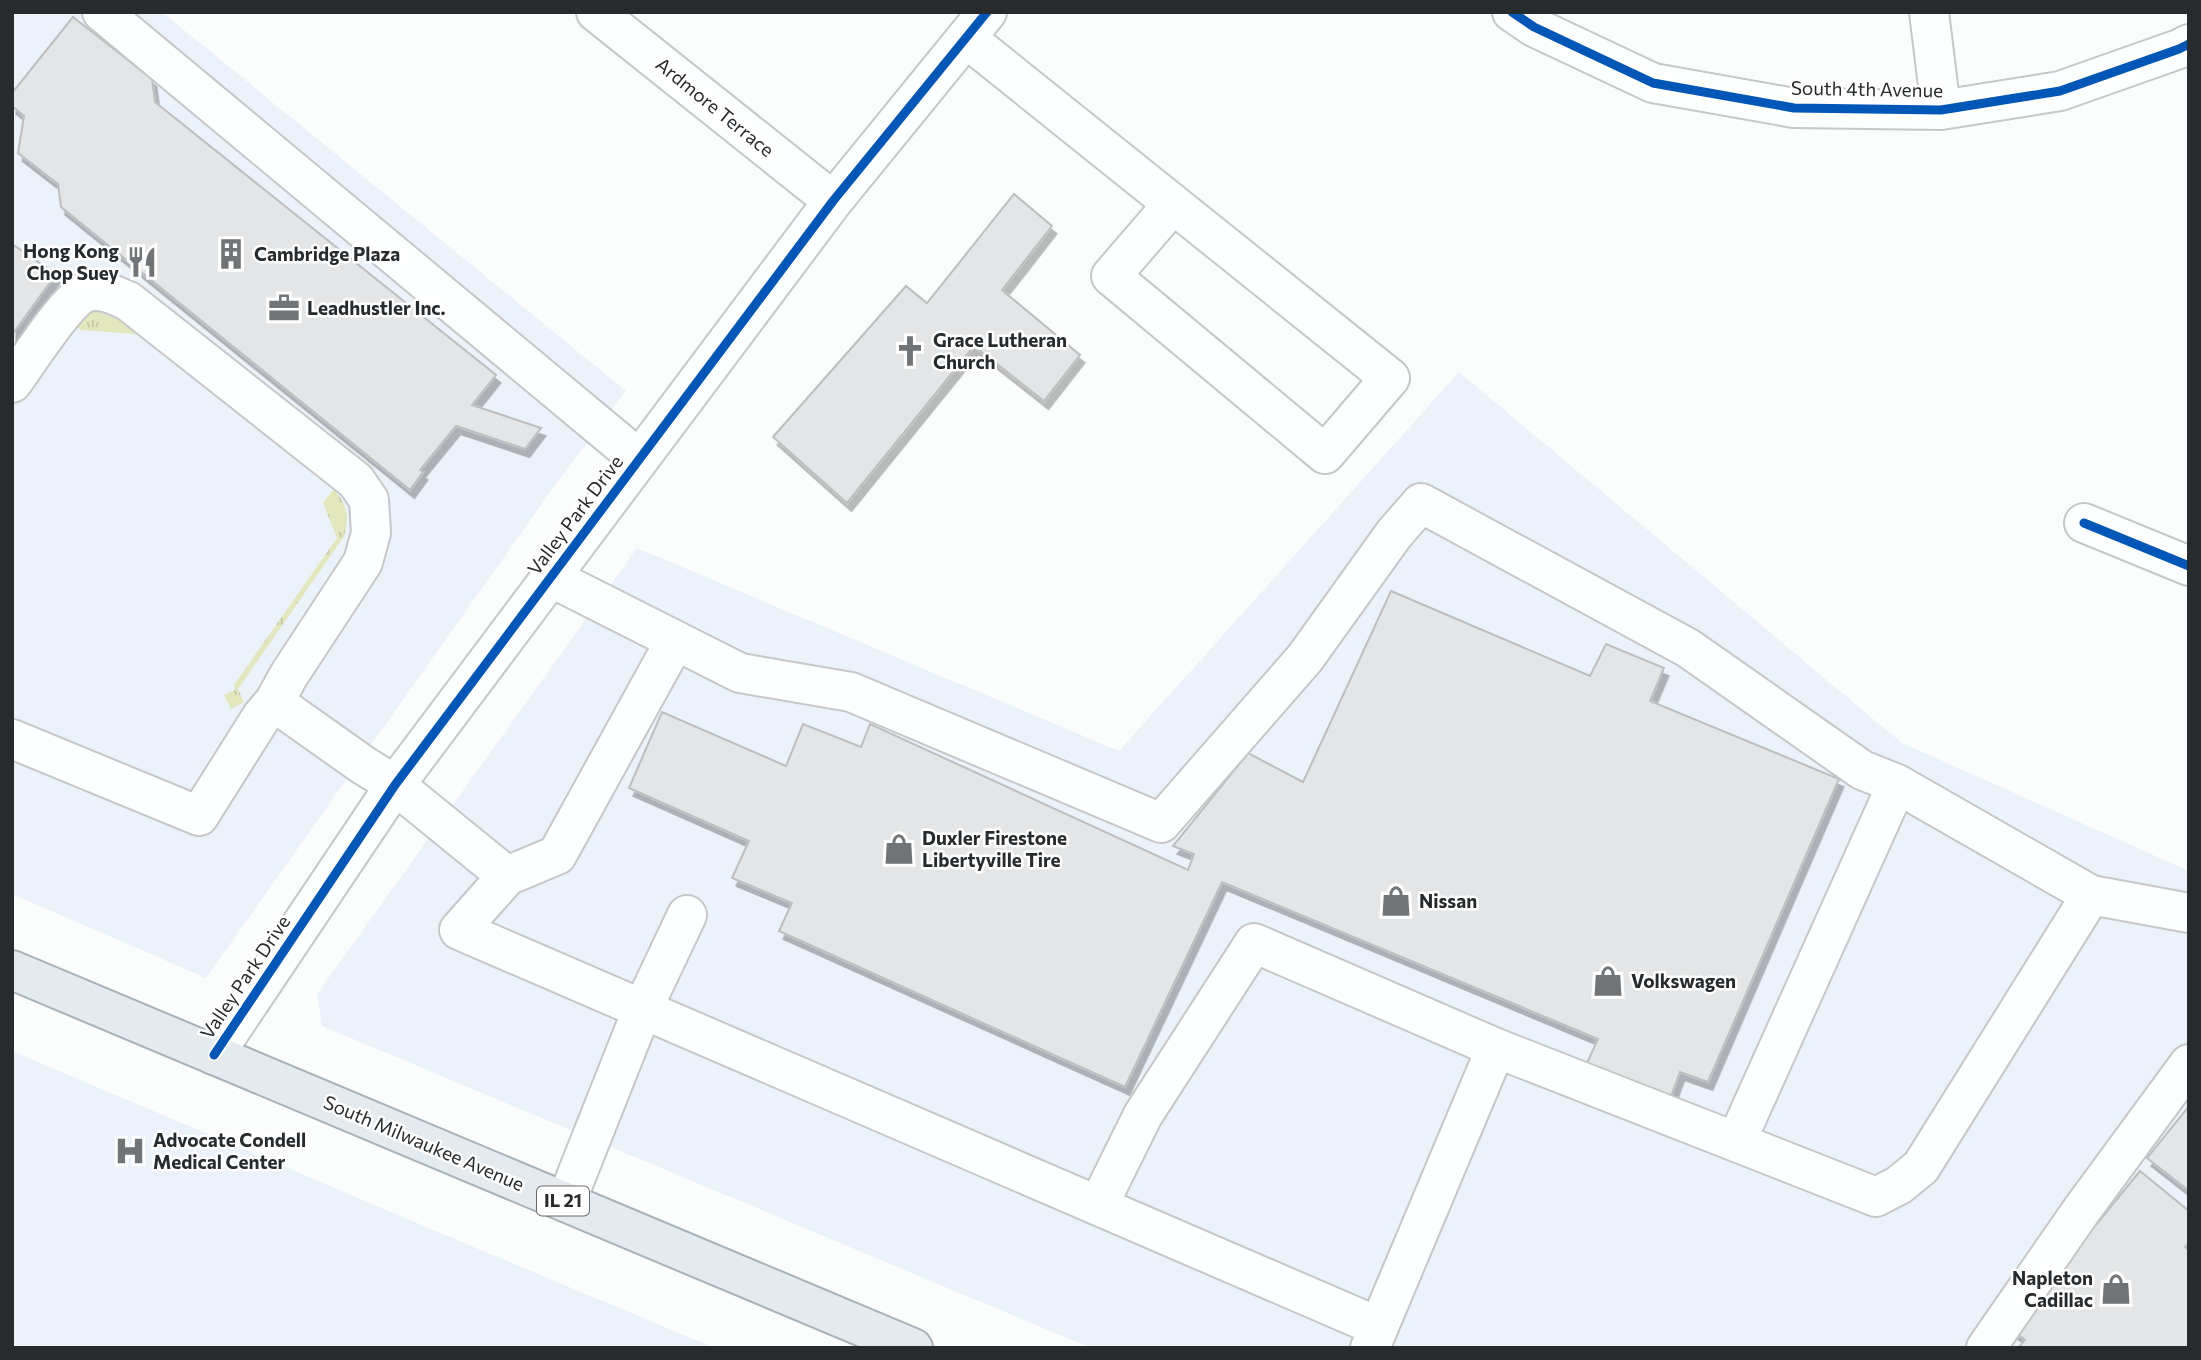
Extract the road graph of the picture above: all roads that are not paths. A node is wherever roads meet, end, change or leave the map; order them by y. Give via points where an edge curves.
1 (102, 12) edge
2 (596, 12) edge
3 (1511, 12) edge
4 (1929, 12) edge
5 (976, 25) edge
6 (2189, 44) edge
7 (1941, 110) junction
8 (834, 201) junction
9 (1173, 204) junction
10 (12, 383) edge
11 (639, 459) junction
12 (2084, 523) dead end
13 (2189, 566) edge
14 (550, 578) junction
15 (675, 641) junction
16 (274, 702) junction
17 (12, 739) edge
18 (1897, 784) junction
19 (395, 785) junction
20 (507, 876) junction
21 (2091, 895) junction
22 (2189, 913) edge
23 (687, 915) dead end
24 (12, 970) edge
25 (643, 1008) junction
26 (1496, 1048) junction
27 (214, 1055) junction
28 (2189, 1064) edge
29 (1736, 1142) junction
30 (566, 1202) junction
31 (1098, 1206) junction
32 (1374, 1338) edge
33 (913, 1348) edge
34 (1986, 1348) edge

1 - 11 street
2 - 8 street, Ardmore Terrace
3 - 7 street, South 4th Avenue via 1653,83 1794,108
4 - 7 street
5 - 8 street, Valley Park Drive
5 - 9 street
6 - 7 street, South 4th Avenue via 2060,91
8 - 11 street, Valley Park Drive
9 - 9 street via 1390,378 1325,454 1111,276
10 - 16 street via 82,294 106,290 128,301 356,481 369,500 371,533 363,562
11 - 14 street, Valley Park Drive
12 - 13 street
14 - 15 street
14 - 19 street, Valley Park Drive
15 - 18 street via 740,673 851,692 1161,823 1305,658 1421,503 1688,648 1862,770
15 - 20 street via 557,855
16 - 17 street via 199,816
16 - 19 street
18 - 21 street
18 - 29 street
19 - 20 street
19 - 27 street, Valley Park Drive
20 - 25 street via 459,930
21 - 22 street
21 - 29 street via 1921,1167 1899,1185 1876,1197
23 - 25 street
24 - 27 main road, South Milwaukee Avenue / IL 21
25 - 30 street
25 - 31 street
26 - 29 street
26 - 31 street via 1254,943 1143,1115
26 - 32 street
27 - 30 main road, South Milwaukee Avenue / IL 21
28 - 34 street
30 - 33 main road, South Milwaukee Avenue / IL 21
31 - 32 street

